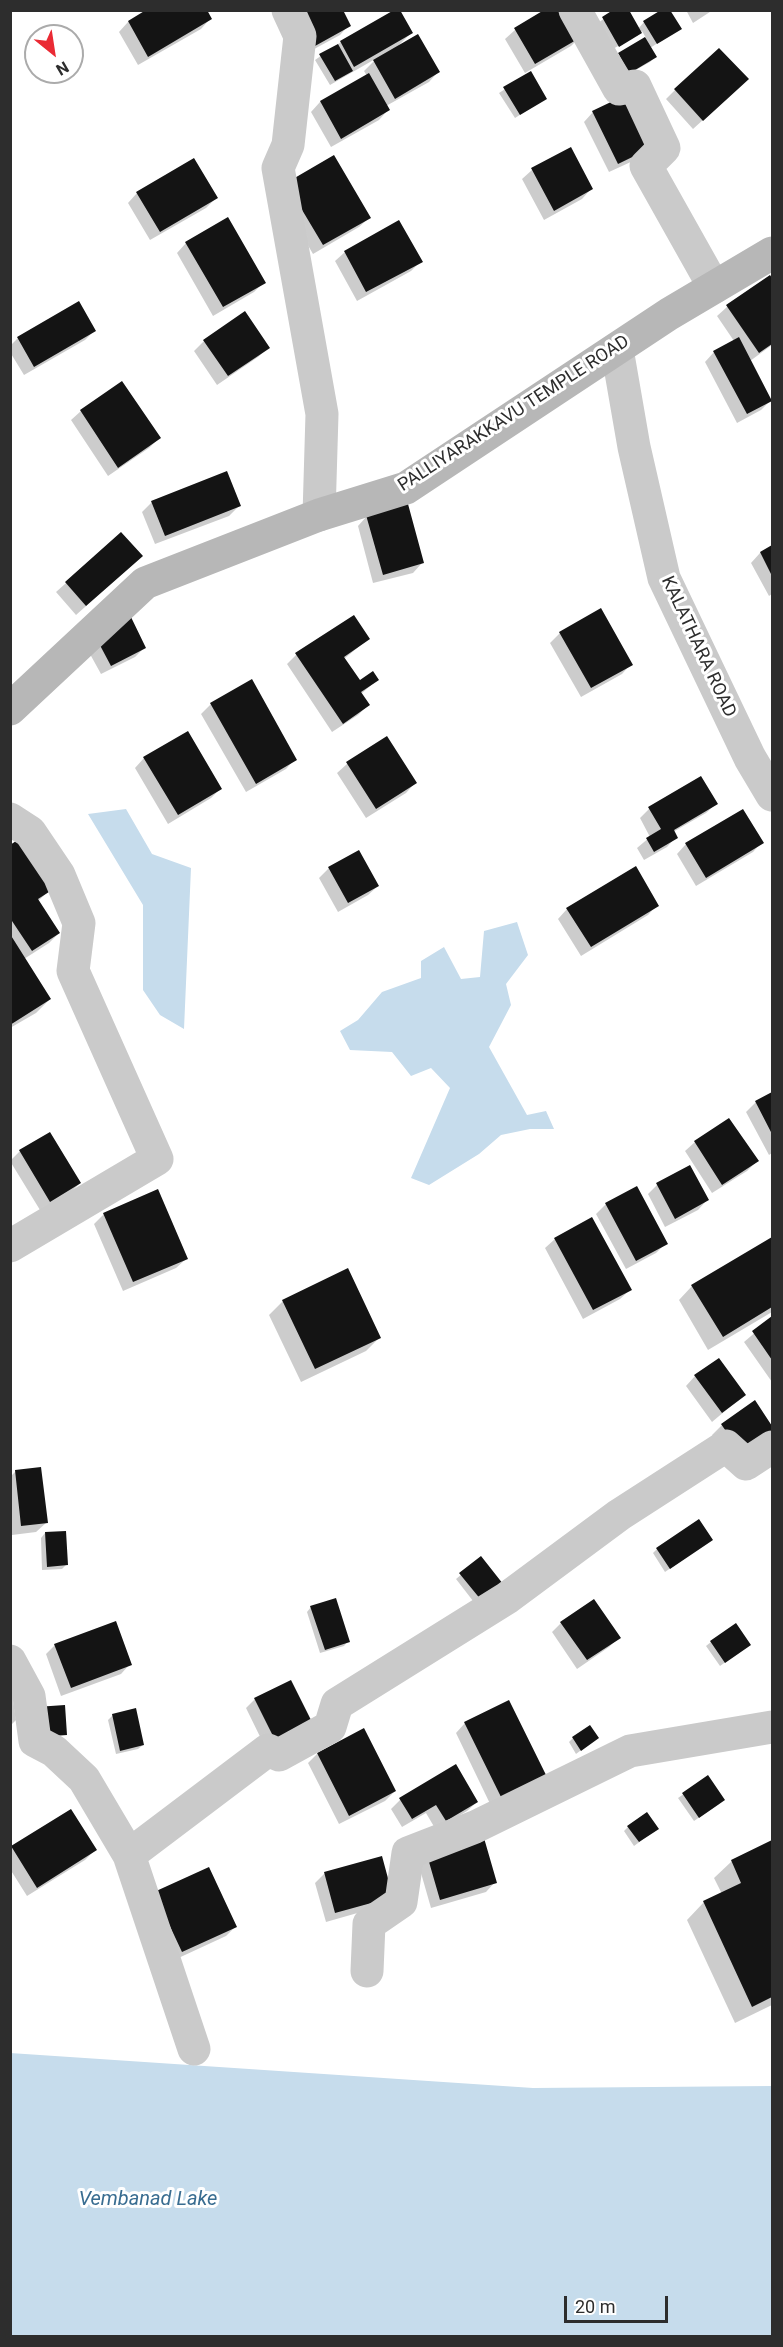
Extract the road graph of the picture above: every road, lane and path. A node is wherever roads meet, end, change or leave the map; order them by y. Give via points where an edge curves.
1 (288, 10) edge
2 (575, 10) edge
3 (772, 253) edge
4 (714, 287) junction
5 (617, 349) junction
6 (319, 515) junction
7 (10, 709) edge
8 (772, 795) edge
9 (10, 819) edge
10 (10, 1246) edge
11 (772, 1447) edge
12 (10, 1661) edge
13 (772, 1727) edge
14 (129, 1855) junction
15 (368, 1971) dead end
16 (194, 2049) dead end

1 - 6 street via 300,36 288,145 278,168 322,414
2 - 4 street via 619,89 635,86 664,148 646,166
3 - 4 street, PALLIYARAKKAVU TEMPLE ROAD
4 - 5 street, PALLIYARAKKAVU TEMPLE ROAD
5 - 6 street, PALLIYARAKKAVU TEMPLE ROAD via 406,488
5 - 8 street, KALATHARA ROAD via 634,447 664,578 750,759
6 - 7 street, PALLIYARAKKAVU TEMPLE ROAD via 145,583
9 - 10 street via 30,832 59,875 79,922 73,971 157,1159
11 - 14 street via 746,1464 726,1446 619,1515 507,1598 337,1704 330,1727 279,1755 268,1750
12 - 14 street via 29,1696 35,1741 54,1751 84,1779
13 - 15 street via 630,1751 476,1827 408,1853 401,1902 369,1924
14 - 16 street

